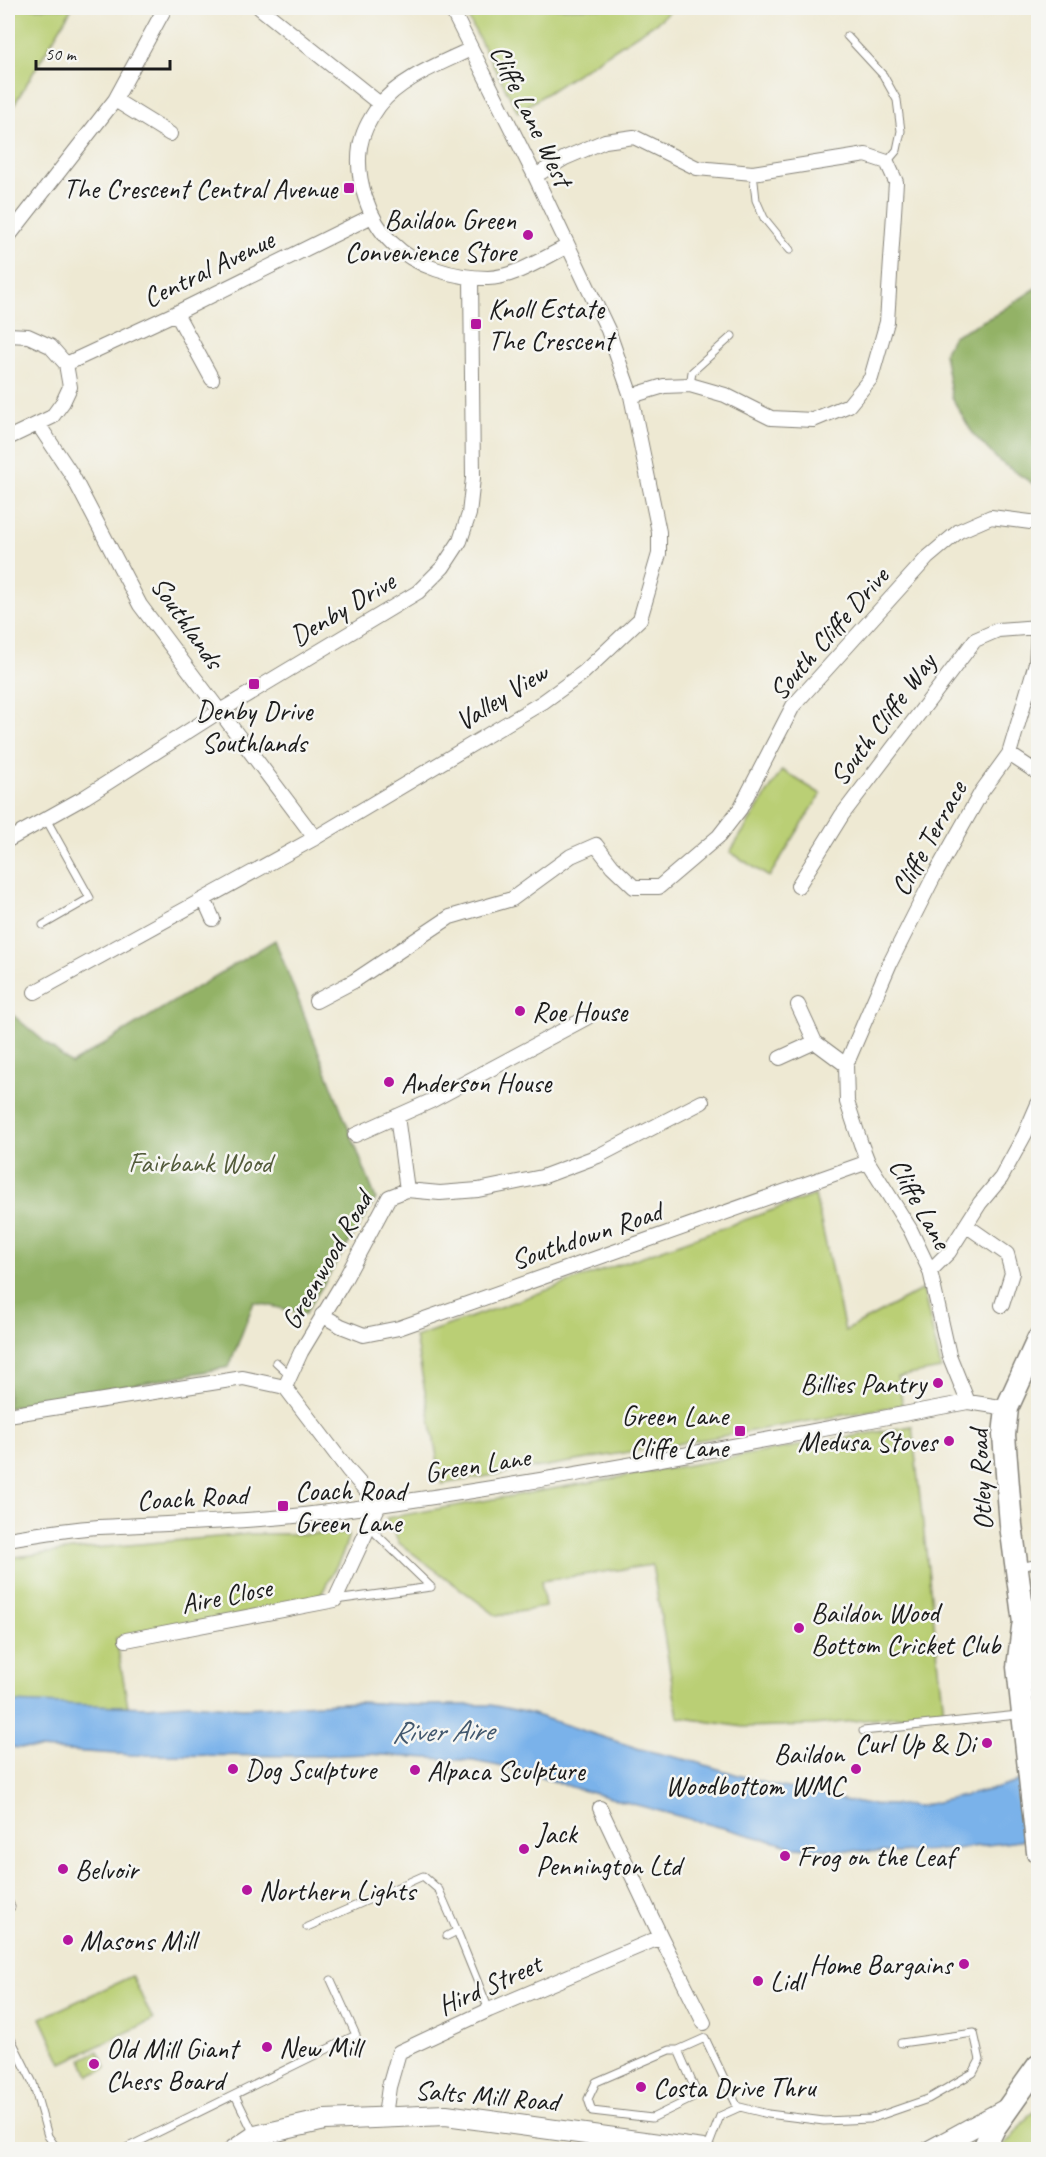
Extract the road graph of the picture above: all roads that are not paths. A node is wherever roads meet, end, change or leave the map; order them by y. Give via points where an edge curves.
1 (165, 8) edge
2 (260, 8) edge
3 (451, 8) edge
4 (847, 36) dead end
5 (471, 49) junction
6 (115, 100) junction
7 (380, 104) junction
8 (170, 134) dead end
9 (887, 162) junction
10 (753, 173) junction
11 (535, 176) junction
12 (372, 216) junction
13 (8, 237) edge
14 (568, 246) junction
15 (790, 250) dead end
16 (471, 277) junction
17 (176, 313) junction
18 (8, 334) edge
19 (732, 336) dead end
20 (66, 364) junction
21 (212, 379) dead end
22 (690, 385) junction
23 (631, 396) junction
24 (38, 424) junction
25 (8, 438) edge
26 (1038, 523) edge
27 (1038, 629) edge
28 (220, 711) junction
29 (1009, 754) junction
30 (1038, 773) edge
31 (46, 819) junction
32 (315, 838) junction
33 (8, 840) edge
34 (798, 886) dead end
35 (204, 899) junction
36 (213, 919) dead end
37 (42, 925) dead end
38 (35, 992) dead end
39 (316, 1001) dead end
40 (798, 1005) dead end
41 (588, 1017) dead end
42 (815, 1042) junction
43 (780, 1058) dead end
44 (846, 1065) junction
45 (702, 1102) dead end
46 (1038, 1104) edge
47 (397, 1116) junction
48 (355, 1135) dead end
49 (868, 1162) junction
50 (407, 1190) junction
51 (967, 1226) junction
52 (930, 1271) junction
53 (1002, 1305) dead end
54 (322, 1315) junction
55 (1038, 1340) edge
56 (276, 1362) dead end
57 (288, 1381) junction
58 (968, 1402) junction
59 (1007, 1408) junction
60 (8, 1415) edge
61 (379, 1505) junction
62 (368, 1526) junction
63 (8, 1539) edge
64 (1038, 1563) edge
65 (1016, 1568) junction
66 (335, 1600) junction
67 (1024, 1623) junction
68 (126, 1640) dead end
69 (1038, 1671) edge
70 (1029, 1722) edge
71 (863, 1731) dead end
72 (600, 1808) dead end
73 (1038, 1844) edge
74 (8, 1900) edge
75 (8, 1908) edge
76 (307, 1927) dead end
77 (457, 1931) junction
78 (447, 1936) dead end
79 (661, 1937) junction
80 (331, 1980) dead end
81 (489, 2010) junction
82 (704, 2023) dead end
83 (8, 2033) edge
84 (901, 2043) dead end
85 (678, 2050) junction
86 (1038, 2066) edge
87 (235, 2096) junction
88 (1038, 2096) edge
89 (738, 2108) junction
90 (1008, 2108) junction
91 (385, 2116) junction
92 (261, 2140) edge
93 (594, 2142) edge
94 (58, 2150) edge
95 (122, 2150) edge
96 (234, 2150) edge
97 (705, 2150) edge
98 (931, 2150) edge
99 (983, 2150) edge

1 - 6 street
2 - 7 street
3 - 5 street, Cliffe Lane West
4 - 9 lane via 883,75 897,100 901,131 897,150
5 - 7 street via 412,78
5 - 11 street, Cliffe Lane West
6 - 8 street
6 - 13 street
7 - 12 street via 360,146 361,178
9 - 10 street via 866,155
9 - 22 street via 896,182 887,322 871,378 849,405 813,420 771,418 725,395
10 - 11 street via 698,168 634,137 605,141
10 - 15 lane via 756,200 764,218
11 - 14 street, Cliffe Lane West
12 - 16 street via 392,243 412,258 437,270
12 - 17 street, Central Avenue
14 - 16 street via 515,272 491,278
14 - 23 street, Valley View via 608,330
16 - 28 street, Denby Drive via 473,478 469,514 460,541 443,567 418,592
17 - 20 street, Central Avenue
17 - 21 street
18 - 20 street via 28,336 50,346
19 - 22 lane via 692,372
20 - 24 street via 70,387 52,417
22 - 23 street via 664,386
23 - 32 street, Valley View via 659,554 640,619 583,673 543,702
24 - 25 street
24 - 28 street, Southlands via 72,475 140,605
26 - 39 street, South Cliffe Drive via 991,517 958,531 927,558 793,706 740,809 719,836 659,887 634,887 596,845 571,856 512,899 450,917 354,981
27 - 29 street, Cliffe Terrace via 1036,663
27 - 34 street, South Cliffe Way via 998,630 975,640 842,815
28 - 31 street, Denby Drive
28 - 32 street, Southlands
29 - 30 street
29 - 44 street, Cliffe Terrace via 982,791 933,878 890,963
31 - 33 street, Denby Drive
31 - 37 lane via 90,898
32 - 35 street, Valley View
35 - 36 street
35 - 38 street, Valley View
40 - 42 street
41 - 47 street
42 - 43 street
42 - 44 street
44 - 49 street, Cliffe Lane via 847,1102
45 - 50 street, Greenwood Road via 598,1156 542,1177 478,1190
46 - 51 street via 1001,1178
47 - 48 street
47 - 50 street
49 - 52 street, Cliffe Lane via 910,1229
49 - 54 street, Southdown Road via 399,1329 364,1335
50 - 54 street, Greenwood Road via 389,1197
51 - 52 street
51 - 53 street via 1007,1254 1012,1273
52 - 58 street, Cliffe Lane via 949,1355
54 - 57 street, Greenwood Road
55 - 59 main road, Otley Road
56 - 57 lane
57 - 60 street via 243,1378
57 - 61 street via 348,1470
58 - 59 street, Green Lane
58 - 61 street, Green Lane via 527,1483
59 - 65 main road, Otley Road via 1005,1463
61 - 62 street
61 - 63 street, Coach Road via 252,1520 65,1530
62 - 66 street
62 - 66 lane via 430,1587
64 - 65 lane
65 - 67 main road, Otley Road
66 - 68 street, Aire Close
67 - 69 main road, Otley Road
67 - 70 main road, Otley Road via 1018,1667
70 - 71 lane
70 - 73 main road, Otley Road
72 - 79 street
74 - 75 lane
76 - 77 lane via 423,1876 439,1890
77 - 78 lane
77 - 81 lane
79 - 81 street, Hird Street
79 - 82 street
80 - 87 lane via 356,2035
81 - 91 street, Hird Street via 399,2052
83 - 94 lane via 33,2083 48,2136
84 - 89 lane via 974,2033 980,2060 973,2073 928,2098 870,2119 825,2121
85 - 85 lane via 696,2091 693,2098 652,2118 592,2111 588,2099 596,2082 669,2050
85 - 89 lane via 705,2038
86 - 90 main road
87 - 92 lane
87 - 95 lane
88 - 90 main road
89 - 97 lane via 720,2116
90 - 98 street
90 - 99 main road
91 - 92 street, Salts Mill Road via 325,2120
91 - 93 street, Salts Mill Road via 446,2115
92 - 96 street, Salts Mill Road
93 - 97 street, Salts Mill Road

